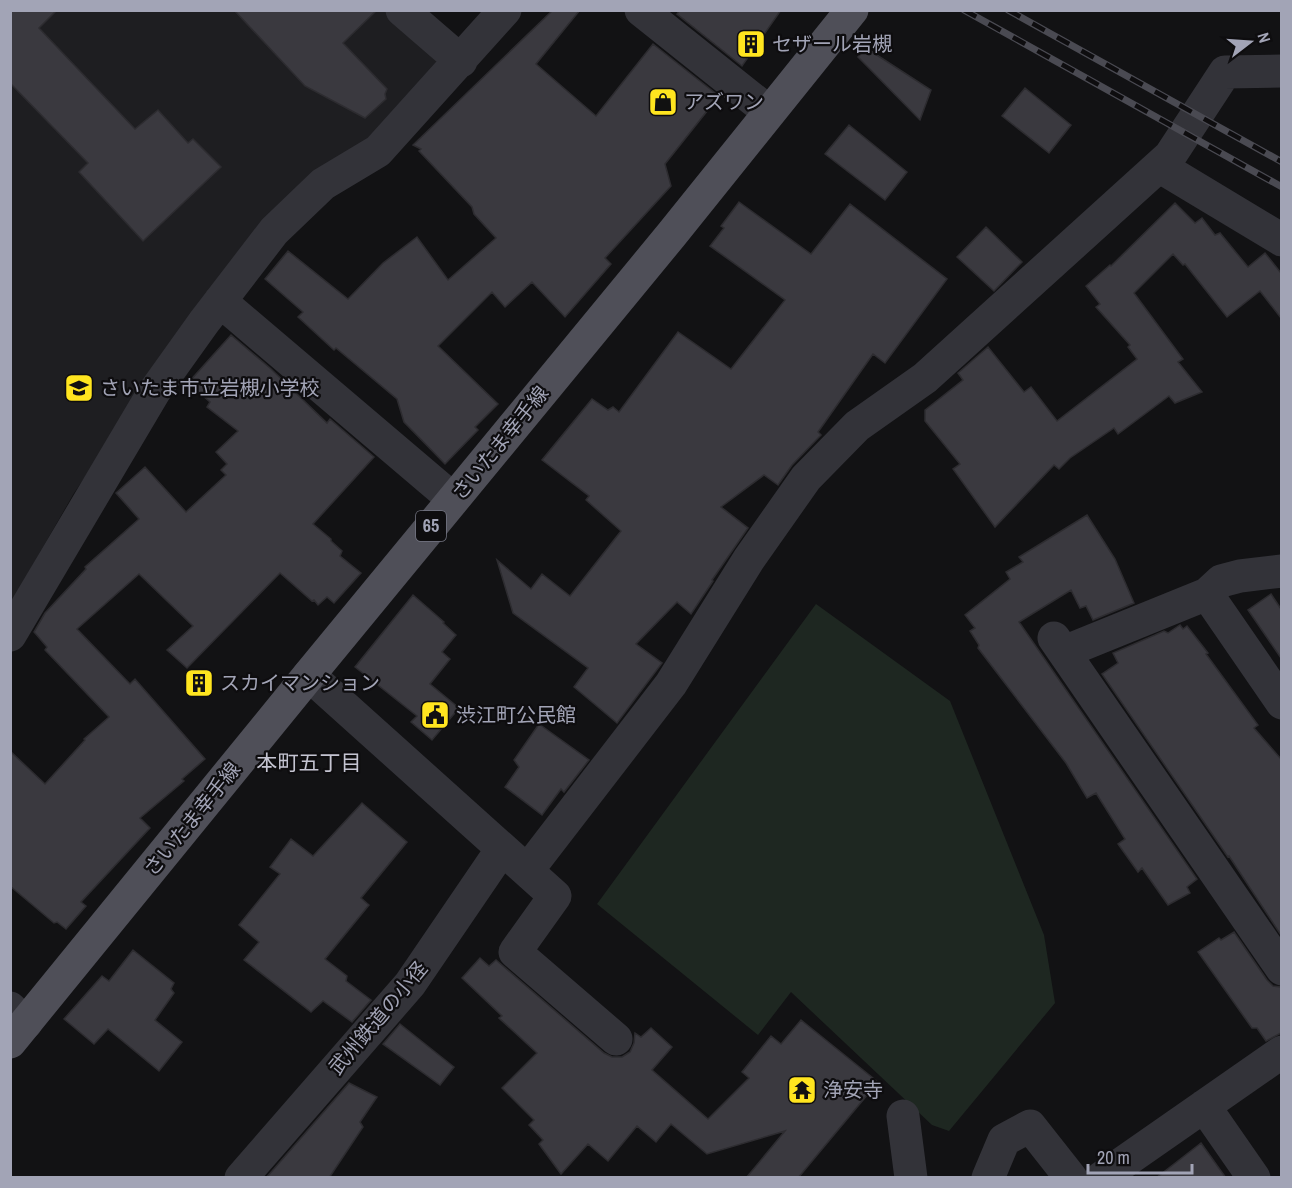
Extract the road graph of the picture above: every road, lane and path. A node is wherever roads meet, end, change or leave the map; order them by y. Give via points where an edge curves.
1 (402, 10) edge
2 (505, 10) edge
3 (641, 10) edge
4 (852, 10) edge
5 (461, 61) junction
6 (1281, 70) edge
7 (769, 112) junction
8 (1159, 166) junction
9 (1281, 240) edge
10 (220, 301) junction
11 (453, 500) junction
12 (1281, 571) edge
13 (1207, 594) junction
14 (10, 635) edge
15 (309, 675) junction
16 (1281, 702) edge
17 (502, 849) junction
18 (527, 871) junction
19 (1281, 969) edge
20 (16, 1024) edge
21 (616, 1039) dead end
22 (1281, 1052) edge
23 (1204, 1106) junction
24 (903, 1116) dead end
25 (241, 1178) edge
26 (910, 1178) edge
27 (988, 1178) edge
28 (1071, 1178) edge
29 (1101, 1178) edge
30 (1254, 1178) edge

1 - 5 street
2 - 5 street
3 - 7 street
4 - 7 main road, さいたま幸手線 / 65
5 - 10 street via 378,151 323,184 274,231
6 - 8 street via 1225,72 1170,156
7 - 11 main road, さいたま幸手線 / 65
8 - 9 street
8 - 18 street via 925,378 857,426 806,478 749,559 671,684
10 - 11 street
10 - 14 street via 154,392
11 - 15 main road, さいたま幸手線 / 65
12 - 13 street via 1221,580
13 - 16 street
13 - 19 street via 1059,645
15 - 17 street
15 - 20 main road, さいたま幸手線 / 65
17 - 18 street
17 - 25 street, 武州鉄道の小径 via 410,984
18 - 21 street via 555,896 515,952
22 - 23 street
23 - 29 street
23 - 30 street
24 - 26 street
27 - 28 street via 1004,1140 1030,1126

